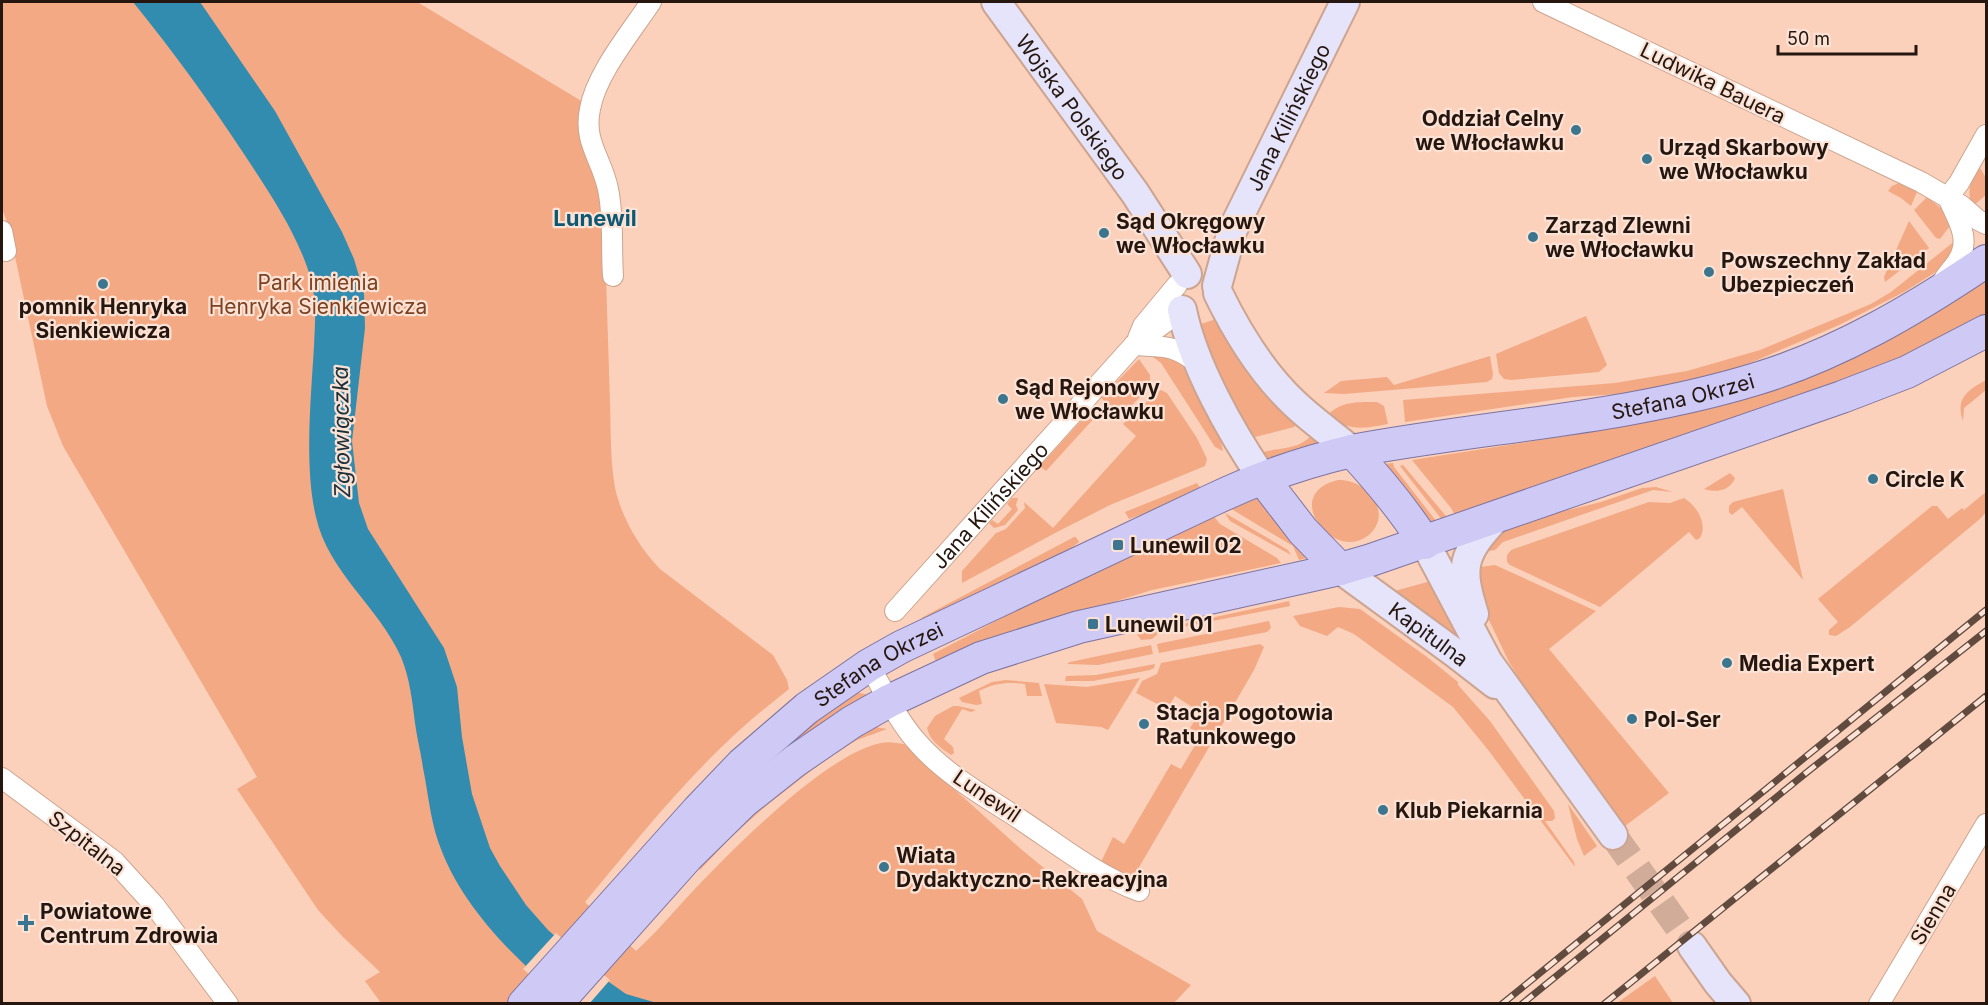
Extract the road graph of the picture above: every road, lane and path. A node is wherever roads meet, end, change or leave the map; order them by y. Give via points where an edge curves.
1 (651, 2) edge
2 (996, 2) edge
3 (1345, 2) edge
4 (1543, 2) edge
5 (1986, 135) edge
6 (1948, 197) junction
7 (1986, 224) edge
8 (2, 231) edge
9 (6, 251) dead end
10 (1986, 261) edge
11 (613, 276) dead end
12 (1196, 287) junction
13 (1934, 296) junction
14 (1986, 332) edge
15 (1134, 345) junction
16 (1199, 364) junction
17 (1236, 438) junction
18 (1338, 455) junction
19 (1263, 479) junction
20 (1382, 483) junction
21 (1220, 496) junction
22 (1496, 518) junction
23 (1303, 531) junction
24 (1425, 543) junction
25 (1371, 560) junction
26 (1340, 569) junction
27 (894, 611) dead end
28 (1488, 662) junction
29 (869, 665) junction
30 (1515, 700) junction
31 (889, 701) junction
32 (2, 778) edge
33 (1986, 824) edge
34 (1613, 835) tunnel mouth
35 (1139, 891) dead end
36 (611, 926) junction
37 (1692, 946) tunnel mouth
38 (1726, 997) edge
39 (228, 1004) edge
40 (524, 1004) edge
41 (556, 1004) edge
42 (1879, 1004) edge

1 - 11 street via 605,71 589,110 588,133 610,201
2 - 12 street, Wojska Polskiego via 1135,193
3 - 12 street, Jana Kilińskiego via 1232,231
4 - 6 street, Ludwika Bauera
5 - 6 street
6 - 7 street, Ludwika Bauera
6 - 13 street via 1965,241 1963,252
8 - 9 street
10 - 13 main road, Stefana Okrzei
12 - 15 street, Jana Kilińskiego
12 - 16 street, Wojska Polskiego via 1186,329
12 - 18 street, Wojska Polskiego
13 - 18 main road, Stefana Okrzei via 1886,324 1758,379 1689,397
14 - 22 main road via 1907,372
15 - 16 street via 1177,348
15 - 27 street, Jana Kilińskiego
16 - 17 street, Wojska Polskiego
17 - 19 street, Wojska Polskiego
17 - 21 street via 1233,471
18 - 19 main road, Stefana Okrzei
18 - 20 main road
18 - 23 main road via 1304,482 1297,506
19 - 21 main road, Stefana Okrzei
19 - 23 main road
20 - 24 main road
20 - 25 main road via 1393,516 1389,533
21 - 29 main road, Stefana Okrzei
22 - 24 main road
22 - 28 street, Kapitulna via 1471,549 1465,576
23 - 26 main road
24 - 25 main road
24 - 28 street, Kapitulna
25 - 26 main road
26 - 30 street, Kapitulna
26 - 31 main road, Stefana Okrzei via 1079,627 981,658
28 - 30 street, Kapitulna
29 - 31 street, Lunewil
29 - 36 main road, Stefana Okrzei via 807,708 742,764 698,810
30 - 34 street, Kapitulna
31 - 35 street, Lunewil via 918,743 942,765 1077,858
31 - 36 main road, Stefana Okrzei via 795,761 743,802
32 - 39 street, Szpitalna via 114,861 155,906
33 - 42 street, Sienna
36 - 40 main road, Stefana Okrzei
36 - 41 main road, Stefana Okrzei
37 - 38 street

